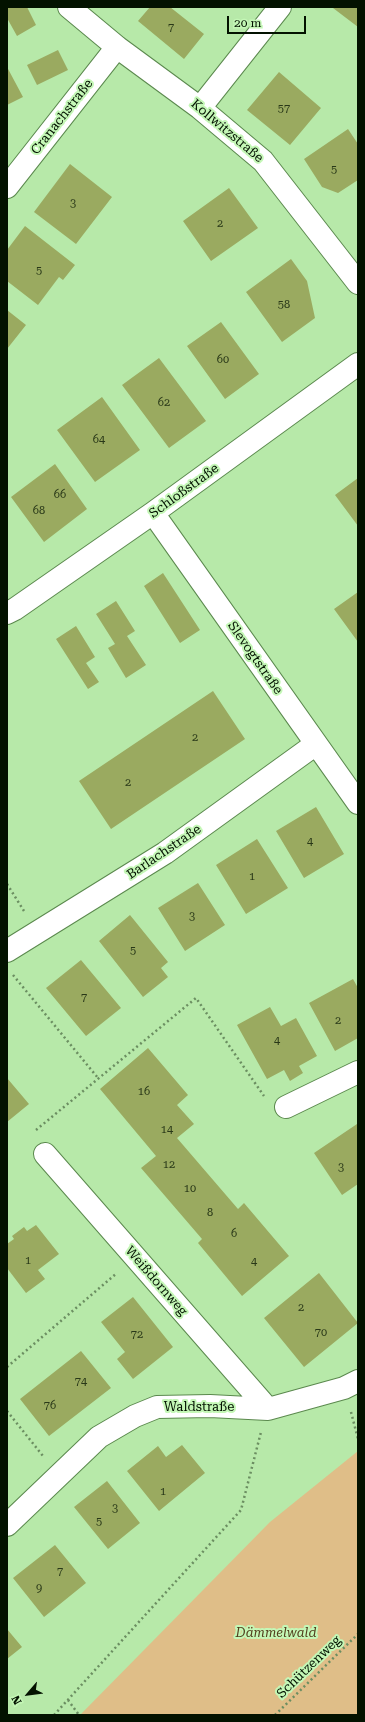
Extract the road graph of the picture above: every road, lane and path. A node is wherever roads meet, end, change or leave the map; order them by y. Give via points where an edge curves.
1 (69, 7) edge
2 (280, 7) edge
3 (117, 47) junction
4 (200, 108) junction
5 (7, 187) edge
6 (358, 283) edge
7 (358, 364) edge
8 (153, 514) junction
9 (7, 613) edge
10 (316, 744) junction
11 (358, 803) edge
12 (7, 884) edge
13 (37, 932) junction
14 (7, 951) edge
15 (12, 973) dead end
16 (358, 1072) edge
17 (98, 1078) junction
18 (286, 1107) joint
19 (45, 1154) joint
20 (135, 1257) junction
21 (7, 1367) edge
22 (358, 1381) edge
23 (268, 1409) junction
24 (7, 1411) edge
25 (58, 1475) junction
26 (7, 1524) edge
27 (358, 1634) edge
28 (68, 1700) junction
29 (54, 1715) edge
30 (79, 1715) edge
31 (275, 1715) edge

1 - 3 street, Kollwitzstraße
2 - 4 street
3 - 4 street, Kollwitzstraße
3 - 5 street, Cranachstraße
4 - 6 street, Kollwitzstraße via 263,161
7 - 8 street, Schloßstraße
8 - 9 street, Schloßstraße
8 - 10 street, Slevogtstraße
10 - 11 street, Slevogtstraße
10 - 13 street, Barlachstraße via 165,854
12 - 13 path
13 - 14 street, Barlachstraße
15 - 17 path
16 - 18 street
17 - 18 path via 196,998 265,1098
17 - 19 path via 35,1130
19 - 20 street, Weißdornweg
20 - 21 path
20 - 23 street, Weißdornweg
22 - 23 street, Waldstraße via 344,1388
23 - 25 street, Waldstraße via 157,1407 135,1416 99,1437
23 - 28 path via 241,1510
24 - 25 path
25 - 26 street, Waldstraße
27 - 31 path, Schützenweg
28 - 29 path
28 - 30 path

